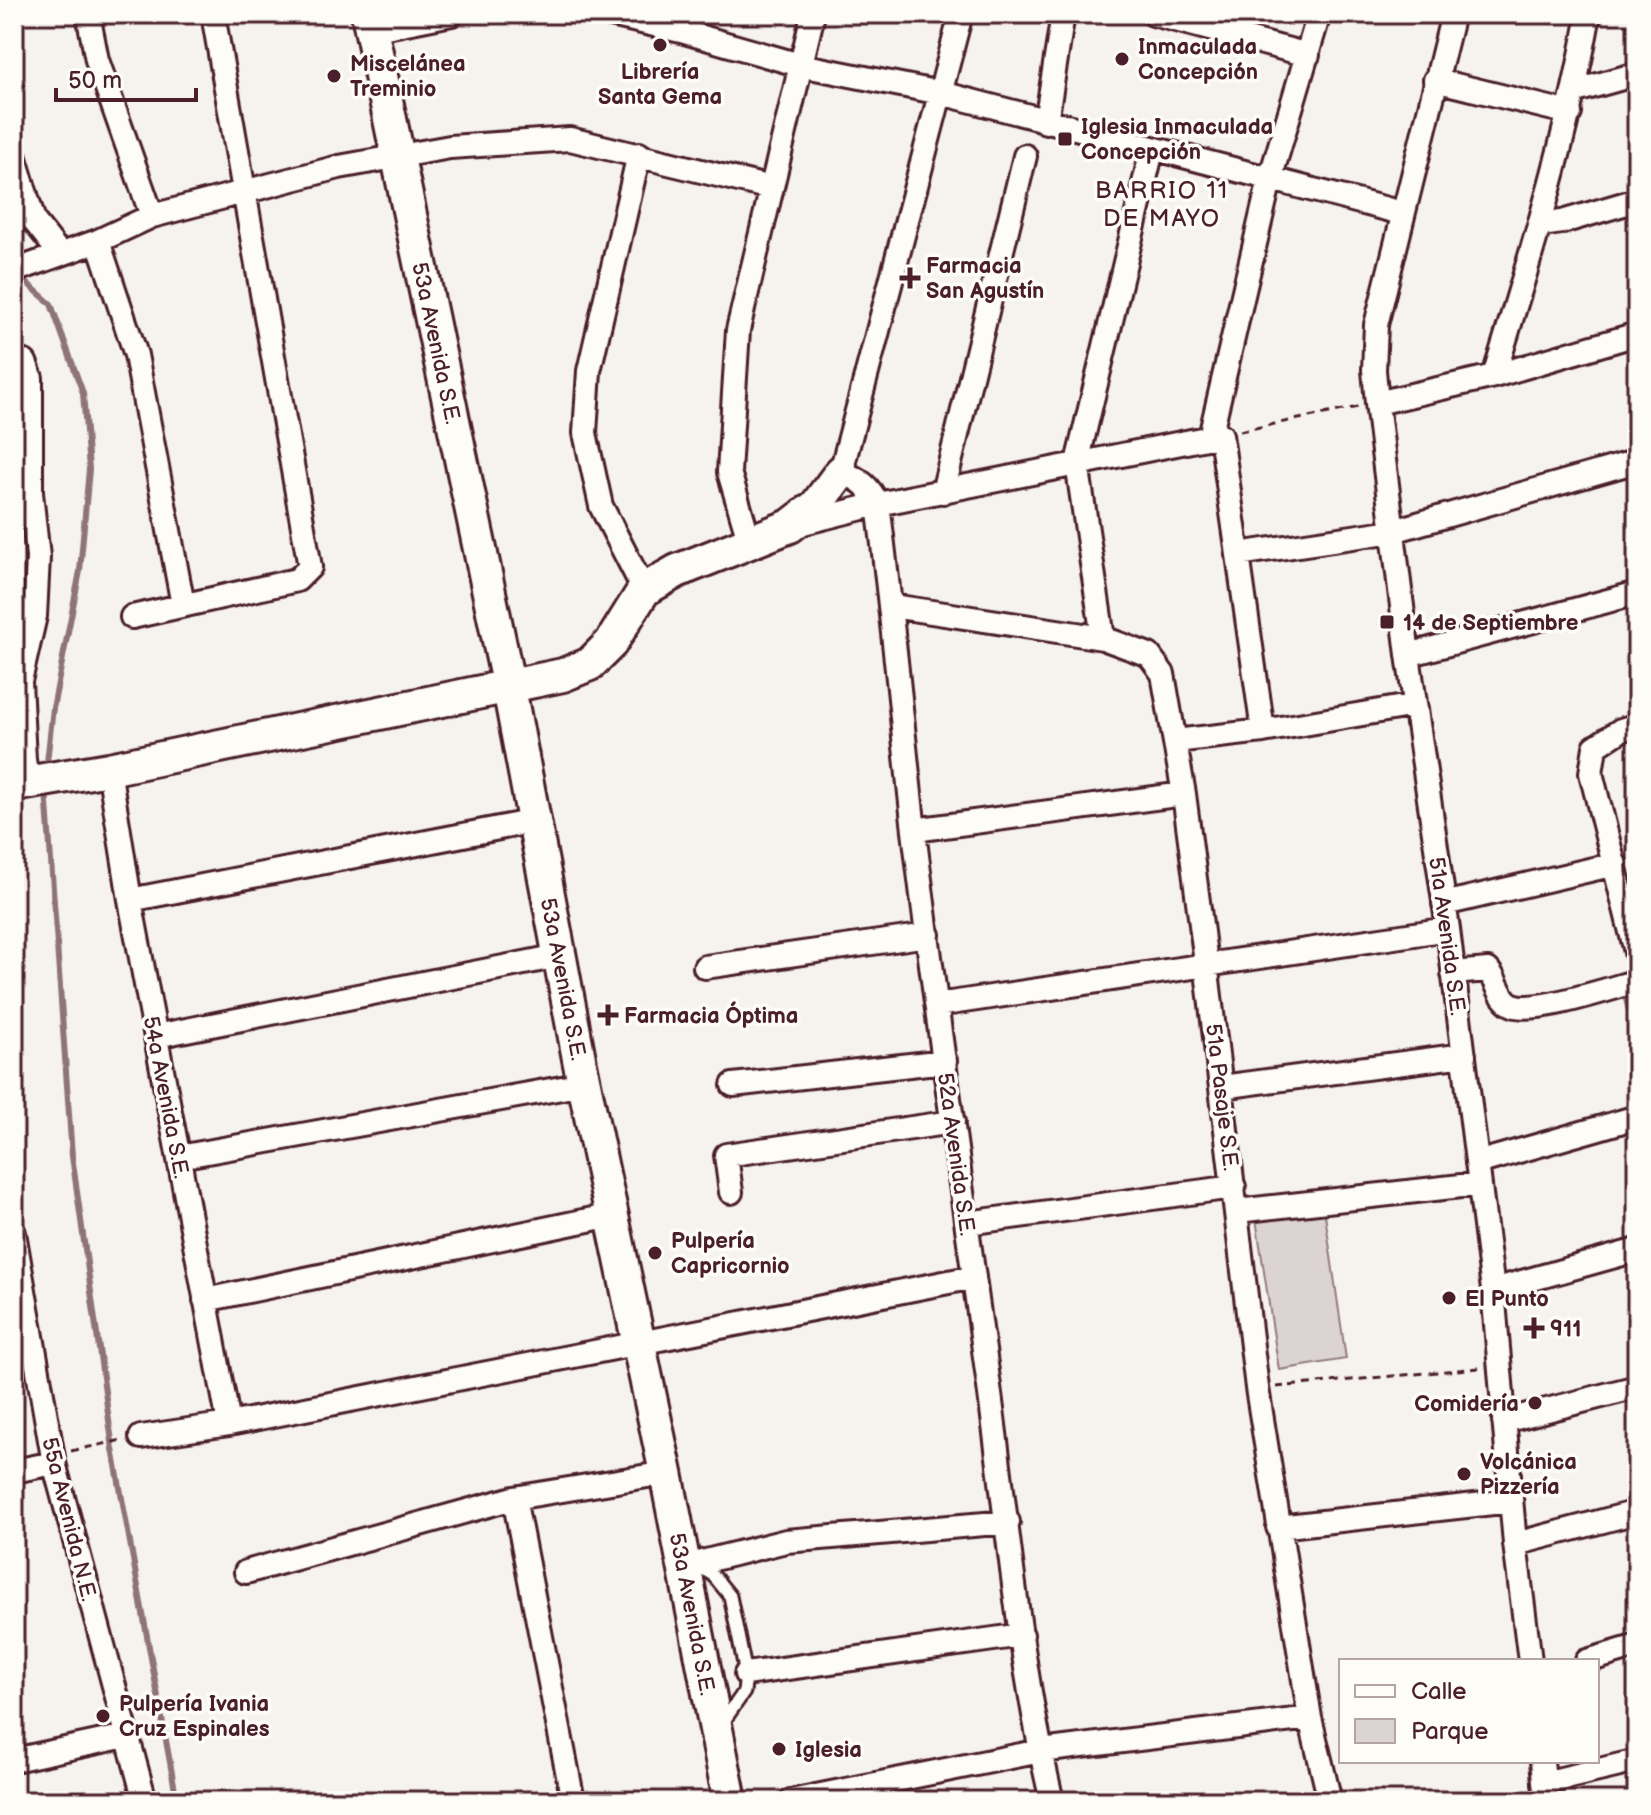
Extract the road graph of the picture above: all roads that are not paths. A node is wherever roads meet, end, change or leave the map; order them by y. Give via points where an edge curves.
1 (88, 14) edge
2 (213, 14) edge
3 (452, 14) edge
4 (607, 14) edge
5 (813, 14) edge
6 (961, 14) edge
7 (1063, 14) edge
8 (1153, 14) edge
9 (1319, 14) edge
10 (1453, 14) edge
11 (1589, 14) edge
12 (369, 22) edge
13 (683, 22) edge
14 (1308, 55) junction
15 (800, 65) junction
16 (1637, 74) edge
17 (1435, 80) junction
18 (1576, 91) junction
19 (941, 93) junction
20 (1570, 113) junction
21 (1046, 122) junction
22 (1152, 150) junction
23 (639, 154) junction
24 (14, 155) edge
25 (1025, 156) dead end
26 (398, 157) junction
27 (1270, 179) junction
28 (771, 188) junction
29 (246, 193) junction
30 (1637, 200) edge
31 (1402, 213) junction
32 (152, 216) junction
33 (1541, 225) junction
34 (98, 241) junction
35 (55, 256) junction
36 (14, 271) edge
37 (1637, 334) edge
38 (19, 362) edge
39 (1494, 376) junction
40 (1377, 403) junction
41 (1215, 436) junction
42 (1637, 461) edge
43 (1077, 463) junction
44 (841, 472) junction
45 (943, 492) junction
46 (22, 494) edge
47 (878, 504) junction
48 (790, 526) junction
49 (1393, 531) junction
50 (750, 543) junction
51 (1238, 554) junction
52 (644, 590) junction
53 (1637, 593) edge
54 (183, 605) junction
55 (892, 606) junction
56 (132, 617) dead end
57 (23, 632) edge
58 (1103, 638) junction
59 (1408, 655) junction
60 (509, 688) junction
61 (1415, 705) junction
62 (1637, 725) edge
63 (1263, 731) junction
64 (1175, 741) junction
65 (109, 769) junction
66 (34, 782) edge
67 (1184, 794) junction
68 (535, 821) junction
69 (914, 830) junction
70 (1615, 864) junction
71 (130, 900) junction
72 (1444, 904) junction
73 (1448, 929) junction
74 (928, 935) junction
75 (559, 956) junction
76 (1637, 956) edge
77 (1206, 963) junction
78 (705, 967) dead end
79 (1453, 973) junction
80 (1637, 981) edge
81 (937, 1005) junction
82 (156, 1036) junction
83 (1464, 1055) junction
84 (945, 1061) junction
85 (584, 1084) junction
86 (733, 1085) dead end
87 (1222, 1087) junction
88 (1637, 1117) edge
89 (953, 1122) junction
90 (179, 1157) junction
91 (1478, 1173) junction
92 (1234, 1187) junction
93 (731, 1192) dead end
94 (1237, 1211) junction
95 (612, 1215) junction
96 (967, 1223) junction
97 (14, 1233) edge
98 (1637, 1250) edge
99 (974, 1277) junction
100 (1493, 1290) junction
101 (205, 1300) junction
102 (639, 1343) junction
103 (1637, 1387) edge
104 (1504, 1421) junction
105 (229, 1424) junction
106 (134, 1438) road end
107 (54, 1463) junction
108 (14, 1471) edge
109 (666, 1473) junction
110 (514, 1498) junction
111 (1511, 1501) junction
112 (1637, 1512) edge
113 (1008, 1522) junction
114 (1278, 1527) junction
115 (1515, 1544) junction
116 (688, 1561) junction
117 (246, 1572) dead end
118 (1022, 1635) junction
119 (1637, 1646) edge
120 (1530, 1659) edge
121 (1594, 1659) edge
122 (746, 1674) junction
123 (1310, 1718) junction
124 (717, 1732) junction
125 (126, 1736) junction
126 (1041, 1751) junction
127 (14, 1760) edge
128 (1637, 1761) edge
129 (1544, 1782) edge
130 (145, 1801) edge
131 (573, 1801) edge
132 (730, 1801) edge
133 (791, 1801) edge
134 (1052, 1801) edge
135 (1330, 1801) edge

1 - 32 street via 97,60
2 - 29 street
3 - 12 street
4 - 13 street
5 - 15 street
6 - 19 street
7 - 21 street
8 - 14 street
9 - 14 street
10 - 17 street, 51a Avenida S.E.
11 - 18 street
12 - 26 street, 53a Avenida S.E.
13 - 15 street
14 - 27 street
15 - 19 street
15 - 28 street
16 - 18 street
17 - 20 street
17 - 31 street, 51a Avenida S.E.
18 - 20 street
19 - 21 street
19 - 44 street
20 - 33 street
21 - 22 street
22 - 27 street
22 - 43 street
23 - 26 street via 570,139 450,147
23 - 28 street
23 - 52 street via 589,371 585,433 601,506
24 - 35 street via 34,221
25 - 45 street
26 - 29 street
26 - 60 street, 53a Avenida S.E.
27 - 31 street
27 - 41 street
28 - 50 street via 738,330 729,472
29 - 32 street
29 - 54 street via 310,567 297,580
30 - 33 street
31 - 40 street, 51a Avenida S.E. via 1376,325
32 - 34 street
33 - 39 street
34 - 35 street
34 - 54 street via 136,355
35 - 36 street
37 - 39 street
38 - 46 street via 31,378
39 - 40 street
40 - 49 street, 51a Avenida S.E.
41 - 43 street
41 - 51 street
42 - 49 street
43 - 45 street
43 - 58 street
44 - 47 street via 861,479
44 - 48 street via 816,506
45 - 47 street
46 - 57 street via 38,557
47 - 48 street
47 - 55 street, 52a Avenida S.E.
48 - 50 street
49 - 51 street
49 - 59 street, 51a Avenida S.E.
50 - 52 street
51 - 63 street
52 - 60 street via 611,643 590,664
53 - 59 street
54 - 56 street
55 - 58 street, 51a Pasaje S.E.
55 - 69 street, 52a Avenida S.E.
57 - 66 street via 24,760
58 - 64 street, 51a Pasaje S.E. via 1149,655 1163,674
59 - 61 street, 51a Avenida S.E.
60 - 65 street
60 - 68 street, 53a Avenida S.E.
61 - 63 street
61 - 72 street, 51a Avenida S.E.
62 - 70 street via 1595,747 1591,773
63 - 64 street
64 - 67 street, 51a Pasaje S.E.
65 - 66 street
65 - 71 street, 54a Avenida S.E.
67 - 69 street
67 - 77 street, 51a Pasaje S.E.
68 - 71 street
68 - 75 street, 53a Avenida S.E.
69 - 74 street, 52a Avenida S.E.
70 - 72 street
70 - 76 street
71 - 82 street, 54a Avenida S.E.
72 - 73 street, 51a Avenida S.E.
73 - 77 street
73 - 79 street, 51a Avenida S.E.
74 - 78 street
74 - 81 street, 52a Avenida S.E.
75 - 82 street
75 - 85 street, 53a Avenida S.E.
77 - 81 street
77 - 87 street, 51a Pasaje S.E.
79 - 80 street via 1488,970 1503,997 1525,1007
79 - 83 street, 51a Avenida S.E.
81 - 84 street, 52a Avenida S.E.
82 - 90 street, 54a Avenida S.E.
83 - 87 street
83 - 91 street, 51a Avenida S.E.
84 - 86 street
84 - 89 street, 52a Avenida S.E.
85 - 90 street
85 - 95 street, 53a Avenida S.E.
87 - 92 street, 51a Pasaje S.E.
88 - 91 street
89 - 93 street via 726,1155
89 - 96 street, 52a Avenida S.E.
90 - 101 street, 54a Avenida S.E.
91 - 94 street
91 - 100 street, 51a Avenida S.E.
92 - 94 street, 51a Pasaje S.E.
92 - 96 street
94 - 114 street, 51a Pasaje S.E.
95 - 101 street
95 - 102 street, 53a Avenida S.E.
96 - 99 street, 52a Avenida S.E.
97 - 107 street, 55a Avenida N.E.
98 - 100 street
99 - 102 street
99 - 113 street, 52a Avenida S.E.
100 - 104 street, 51a Avenida S.E.
101 - 105 street, 54a Avenida S.E.
102 - 105 street
102 - 109 street, 53a Avenida S.E.
103 - 104 street
104 - 111 street, 51a Avenida S.E.
105 - 106 street
107 - 108 street
107 - 125 street, 55a Avenida N.E.
109 - 110 street
109 - 116 street, 53a Avenida S.E.
110 - 117 street
110 - 131 street
111 - 114 street
111 - 115 street, 51a Avenida S.E.
112 - 115 street
113 - 116 street via 786,1541
113 - 118 street, 52a Avenida S.E.
114 - 123 street, 51a Pasaje S.E.
115 - 120 street, 51a Avenida S.E.
116 - 122 lane via 713,1575 730,1596
116 - 124 street, 53a Avenida S.E.
118 - 122 street
118 - 126 street, 52a Avenida S.E.
119 - 121 street
122 - 124 lane via 744,1692
123 - 126 street
123 - 135 street, 51a Pasaje S.E.
124 - 132 street, 53a Avenida S.E.
125 - 127 street
125 - 130 street, 55a Avenida N.E.
126 - 133 street
126 - 134 street, 52a Avenida S.E.
128 - 129 street

